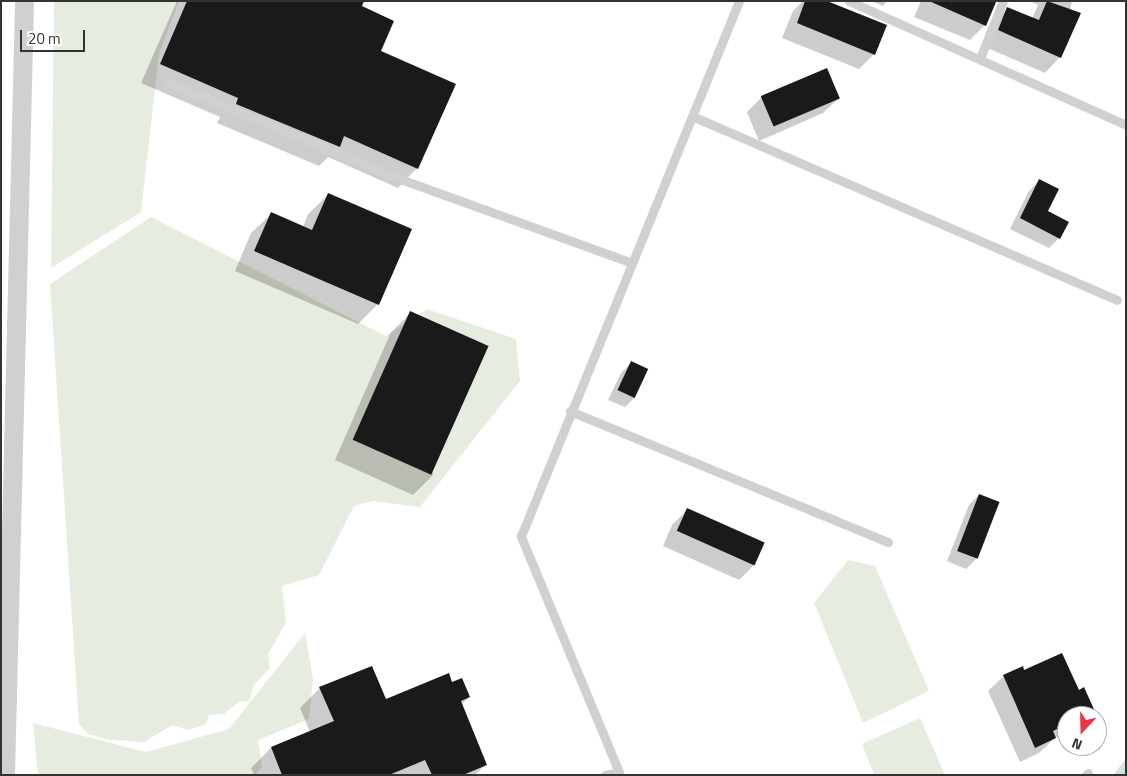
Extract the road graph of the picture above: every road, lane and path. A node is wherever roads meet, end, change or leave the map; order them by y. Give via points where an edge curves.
1 (24, 1) edge
2 (739, 1) edge
3 (849, 1) edge
4 (1003, 1) edge
5 (980, 58) junction
6 (170, 83) dead end
7 (692, 116) junction
8 (1126, 125) edge
9 (632, 263) junction
10 (1117, 300) dead end
11 (570, 411) junction
12 (888, 542) dead end
13 (620, 773) edge
14 (5, 775) edge
15 (605, 775) edge

1 - 14 street
2 - 7 lane
3 - 5 lane
4 - 5 lane
5 - 8 lane
6 - 9 lane via 392,176
7 - 9 lane
7 - 10 lane
9 - 11 lane
11 - 12 lane
11 - 13 lane via 521,536
13 - 15 lane

